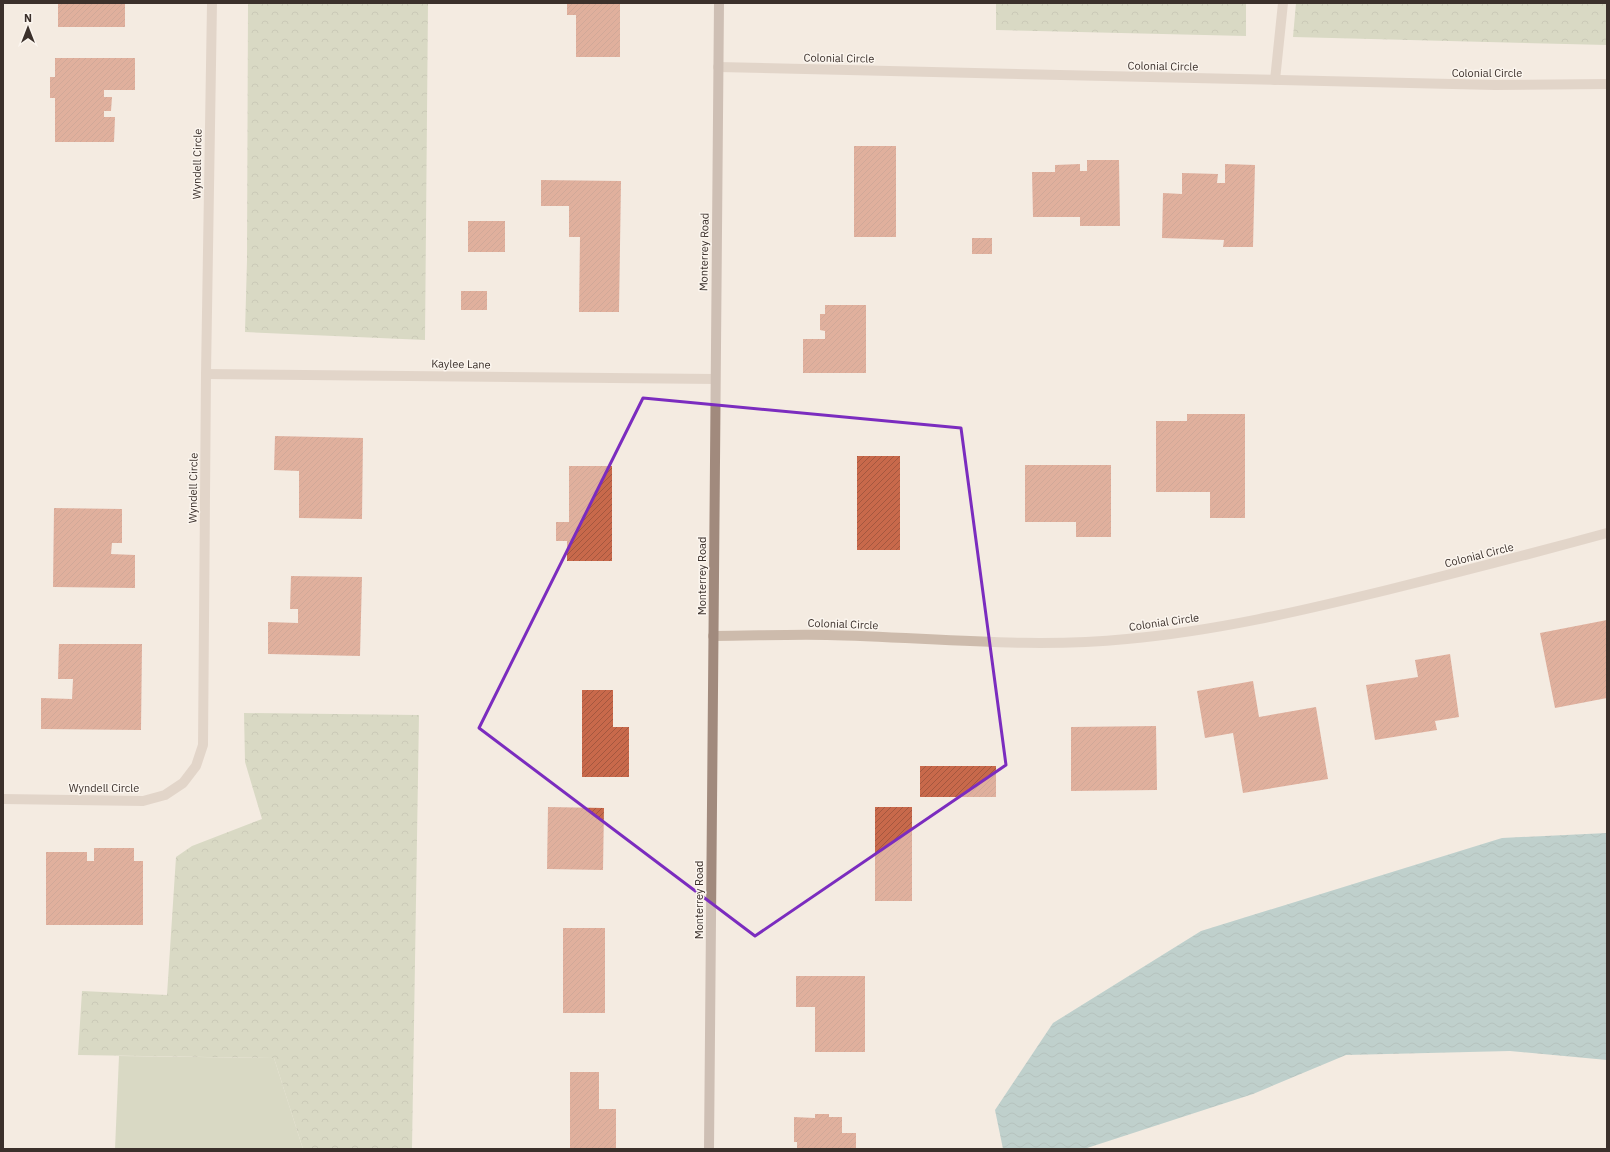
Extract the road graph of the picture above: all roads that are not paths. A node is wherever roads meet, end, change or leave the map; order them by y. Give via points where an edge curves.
1 (212, 3) edge
2 (719, 3) edge
3 (1283, 3) edge
4 (718, 67) junction
5 (1275, 80) junction
6 (1607, 84) edge
7 (206, 374) junction
8 (715, 379) junction
9 (1607, 533) edge
10 (713, 636) junction
11 (3, 799) edge
12 (709, 1149) edge

1 - 7 street, Wyndell Circle
2 - 4 street, Monterrey Road
3 - 5 street
4 - 5 street, Colonial Circle
4 - 8 street, Monterrey Road
5 - 6 street, Colonial Circle via 1494,85
7 - 8 street, Kaylee Lane
7 - 11 street, Wyndell Circle via 203,745 196,766 183,783 165,795 144,801
8 - 10 street, Monterrey Road
9 - 10 street, Colonial Circle via 1326,605 1215,627 1126,639 1030,643 826,634
10 - 12 street, Monterrey Road

